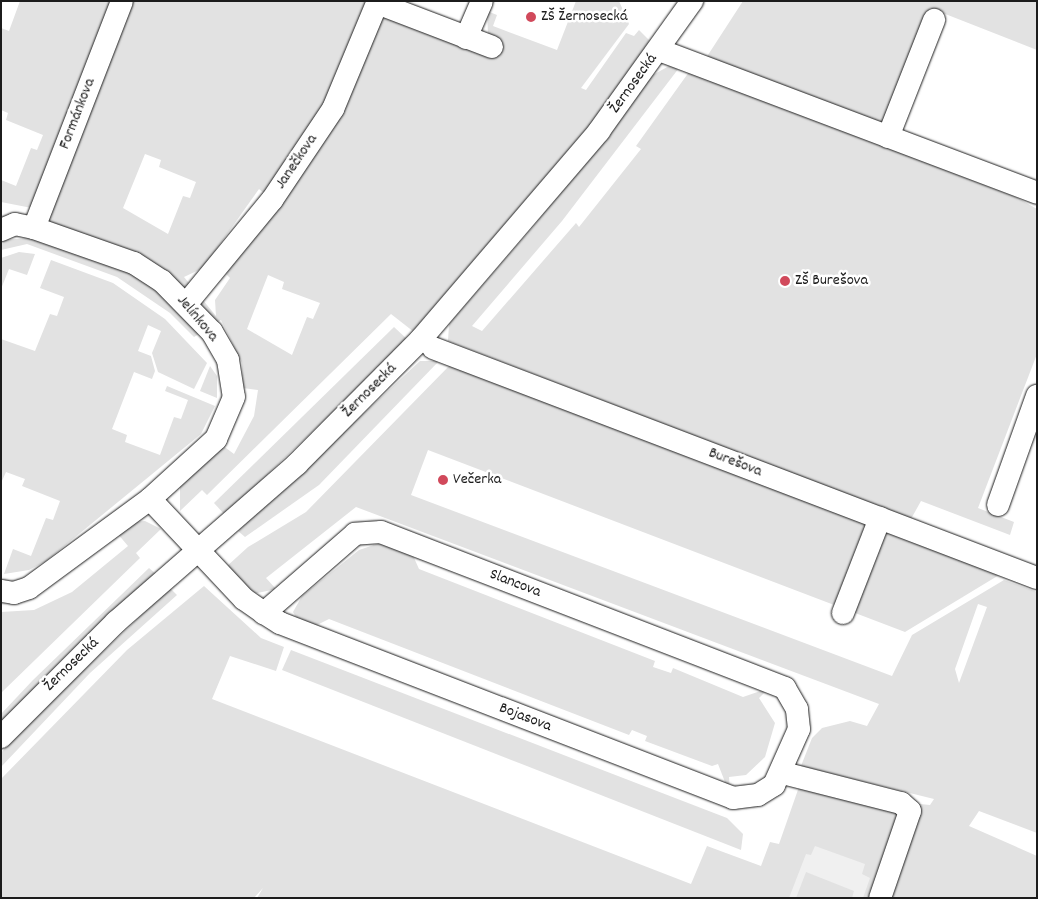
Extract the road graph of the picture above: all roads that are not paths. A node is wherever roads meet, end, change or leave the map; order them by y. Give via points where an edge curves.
1 (122, 1) edge
2 (482, 1) edge
3 (692, 1) edge
4 (377, 2) edge
5 (934, 20) dead end
6 (466, 38) junction
7 (492, 47) dead end
8 (659, 50) junction
9 (888, 137) junction
10 (1037, 194) edge
11 (34, 228) junction
12 (1, 230) edge
13 (187, 303) junction
14 (433, 348) dead end
15 (1037, 396) edge
16 (150, 499) junction
17 (998, 505) dead end
18 (880, 518) junction
19 (198, 551) junction
20 (1037, 578) edge
21 (1, 591) edge
22 (264, 613) junction
23 (843, 613) dead end
24 (785, 688) joint
25 (1, 737) edge
26 (783, 773) junction
27 (880, 898) edge

1 - 11 street, Formánkova
2 - 6 street
3 - 8 street, Žernosecká
4 - 6 street, Janečkova
4 - 13 street, Janečkova via 333,109 272,200
5 - 9 street
6 - 7 street, Janečkova
8 - 9 street
8 - 19 street, Žernosecká via 600,131 421,339 297,464
9 - 10 street
11 - 12 street, Jelínkova via 15,224
11 - 13 street, Jelínkova via 134,263
13 - 16 street, Jelínkova via 212,332 228,360 234,397 216,439
14 - 18 street, Burešova
15 - 17 street
16 - 19 street
16 - 21 street, Jelínkova via 29,588 14,593
18 - 20 street, Burešova
18 - 23 street
19 - 22 street, Bojasova via 244,599
19 - 25 street, Žernosecká via 58,677
22 - 24 street, Slancova via 355,534 382,532
22 - 26 street, Bojasova via 280,623 733,798 758,795
24 - 26 street, Bojasova via 797,709 799,729
26 - 27 street via 901,803 910,811

